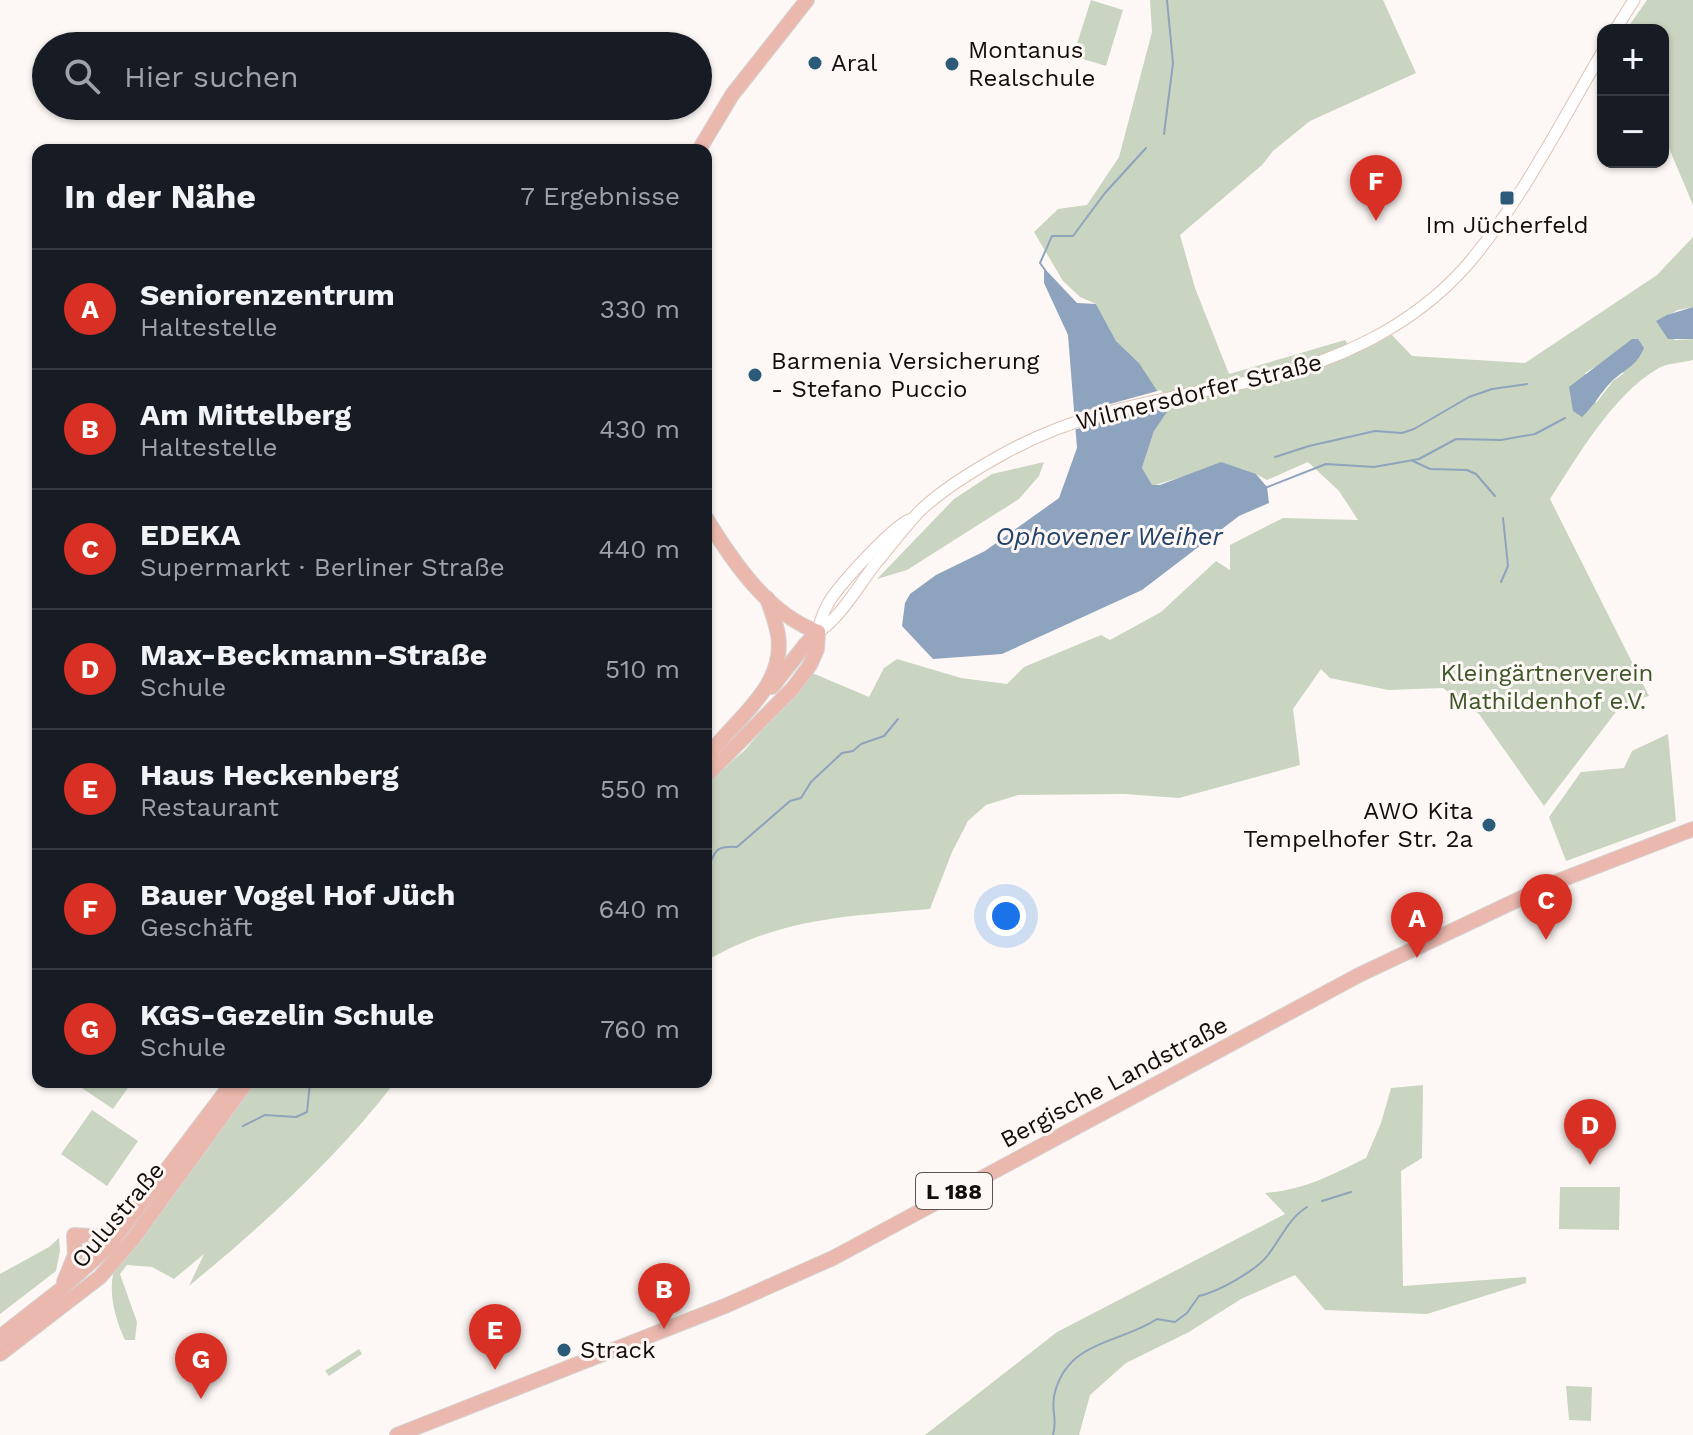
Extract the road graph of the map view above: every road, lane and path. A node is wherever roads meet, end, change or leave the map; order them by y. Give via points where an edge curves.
1 (1634, 0) edge
2 (805, 1) edge
3 (1619, 24) edge
4 (1597, 61) edge
5 (703, 144) edge
6 (712, 528) edge
7 (767, 598) junction
8 (818, 632) junction
9 (712, 751) edge
10 (712, 752) edge
11 (712, 770) edge
12 (1690, 832) edge
13 (228, 1088) edge
14 (243, 1088) edge
15 (122, 1230) junction
16 (60, 1290) junction
17 (0, 1337) edge
18 (0, 1354) edge
19 (397, 1435) edge

1 - 3 street
2 - 5 main road via 732,95
4 - 8 street, Wilmersdorfer Straße via 1492,233 1433,297 1328,360 1109,410 1049,432 985,465 925,506 831,624
6 - 7 main road
7 - 8 main road via 798,624
7 - 9 main road via 779,641 771,678
8 - 10 main road via 750,716
8 - 11 main road via 817,649 794,687
12 - 19 main road, Bergische Landstraße / L 188 via 1553,883 1359,975 833,1258
13 - 15 main road, Oulustraße
14 - 18 main road, Oulustraße via 100,1277
15 - 16 main road, Oulustraße
15 - 16 main road via 106,1237 74,1235 75,1255
16 - 17 main road, Oulustraße

